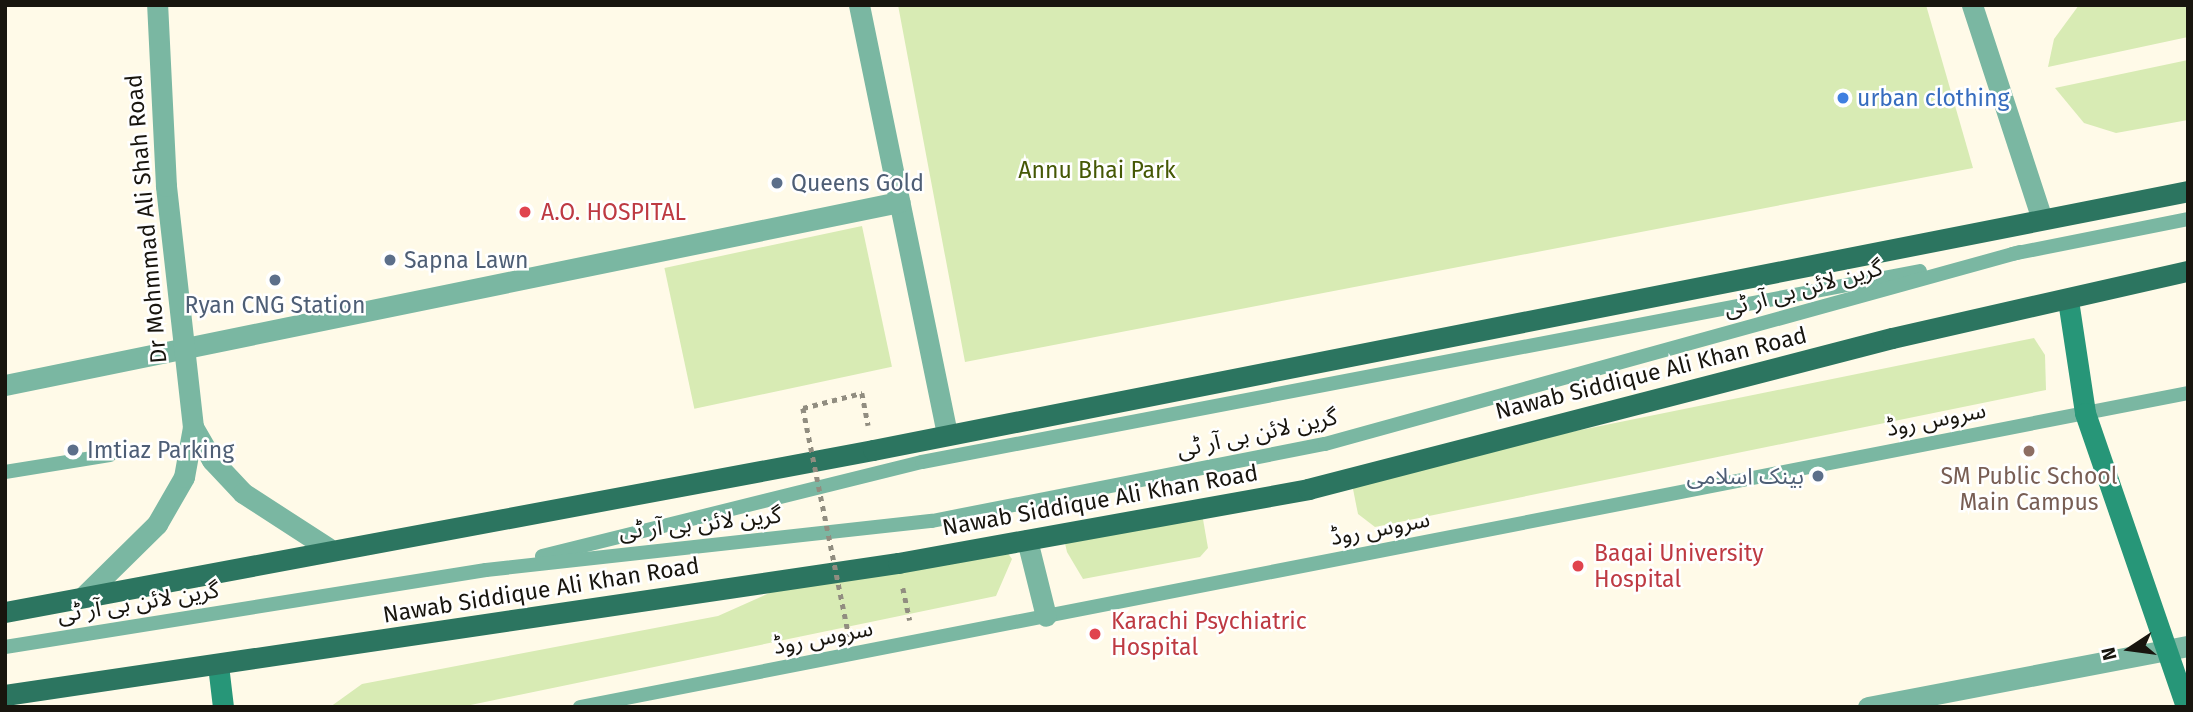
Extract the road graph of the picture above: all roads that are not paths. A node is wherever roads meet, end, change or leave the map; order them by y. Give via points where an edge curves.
1 (157, 5) edge
2 (859, 5) edge
3 (1972, 5) edge
4 (2188, 191) edge
5 (899, 202) junction
6 (2042, 219) junction
7 (2188, 219) edge
8 (2020, 252) junction
9 (2188, 271) edge
10 (2068, 300) junction
11 (182, 350) junction
12 (5, 385) edge
13 (2188, 393) edge
14 (2085, 413) junction
15 (193, 427) junction
16 (947, 435) junction
17 (110, 455) dead end
18 (5, 472) edge
19 (1027, 540) junction
20 (328, 548) junction
21 (486, 570) junction
22 (84, 596) junction
23 (5, 612) edge
24 (1046, 616) junction
25 (2188, 646) edge
26 (5, 647) edge
27 (2165, 650) junction
28 (218, 665) junction
29 (5, 695) edge
30 (223, 707) edge
31 (580, 707) edge
32 (1868, 707) edge
33 (2186, 707) edge

1 - 11 street, Dr Mohmmad Ali Shah Road
2 - 5 street
3 - 6 street
4 - 6 main road
5 - 11 street
5 - 16 street
6 - 16 main road
7 - 8 lane, گرین لائن بی آر ٹی
8 - 21 lane, گرین لائن بی آر ٹی via 922,462
8 - 21 lane, گرین لائن بی آر ٹی via 1325,444 932,521
9 - 10 main road, Nawab Siddique Ali Khan Road
10 - 14 street
10 - 19 main road, Nawab Siddique Ali Khan Road via 1892,338 1308,489
11 - 12 street
11 - 15 street, Dr Mohmmad Ali Shah Road
13 - 14 lane, سروس روڈ
14 - 24 lane, سروس روڈ
14 - 27 street
15 - 20 street, Dr Mohmmad Ali Shah Road via 212,460 243,493
15 - 22 street, Dr Mohmmad Ali Shah Road via 184,477 157,524
16 - 20 main road
17 - 18 lane
19 - 24 street
19 - 28 main road, Nawab Siddique Ali Khan Road
20 - 22 main road
21 - 26 lane, گرین لائن بی آر ٹی
22 - 23 main road
24 - 31 lane, سروس روڈ
25 - 27 street
27 - 32 street
27 - 33 street
28 - 29 main road, Nawab Siddique Ali Khan Road
28 - 30 street

